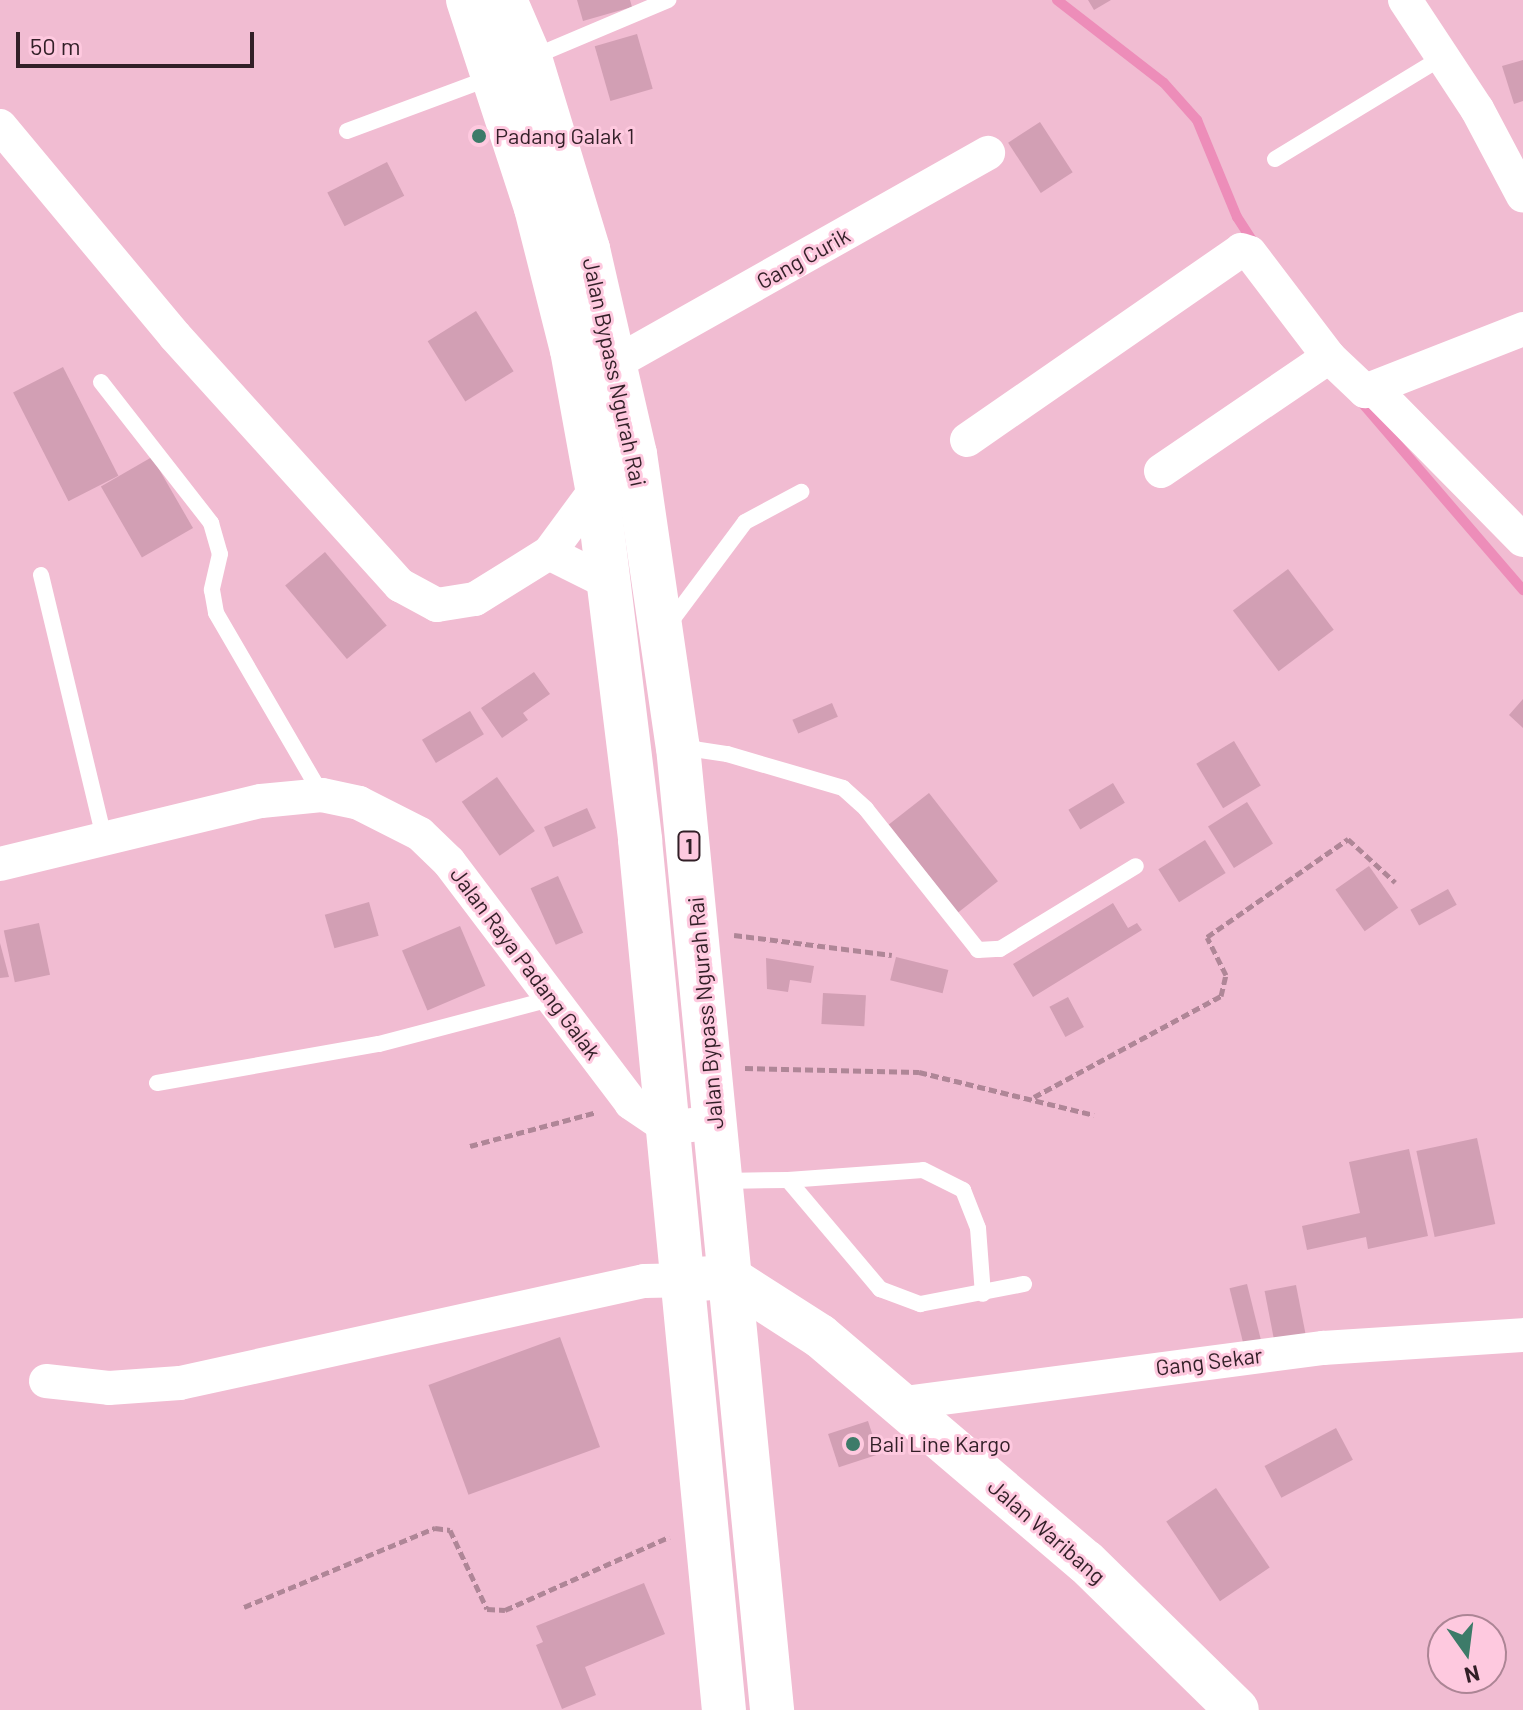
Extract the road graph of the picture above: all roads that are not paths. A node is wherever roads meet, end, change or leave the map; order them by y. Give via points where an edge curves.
1 (468, 0) edge
2 (505, 0) edge
3 (668, 0) edge
4 (1405, 0) edge
5 (1443, 57) junction
6 (513, 67) junction
7 (0, 126) edge
8 (347, 131) dead end
9 (988, 153) dead end
10 (1275, 159) dead end
11 (1523, 196) edge
12 (1523, 329) edge
13 (1329, 357) junction
14 (617, 362) junction
15 (101, 382) dead end
16 (1374, 389) junction
17 (967, 440) dead end
18 (1161, 471) dead end
19 (597, 488) junction
20 (801, 492) dead end
21 (1523, 540) edge
22 (549, 553) junction
23 (41, 575) dead end
24 (611, 584) junction
25 (661, 635) junction
26 (678, 747) junction
27 (322, 795) junction
28 (104, 838) junction
29 (0, 864) edge
30 (1136, 866) dead end
31 (556, 997) junction
32 (157, 1083) dead end
33 (715, 1122) junction
34 (668, 1128) junction
35 (788, 1180) junction
36 (721, 1181) junction
37 (728, 1277) junction
38 (683, 1280) junction
39 (1024, 1284) dead end
40 (983, 1294) junction
41 (1523, 1335) edge
42 (46, 1381) dead end
43 (897, 1404) junction
44 (724, 1710) edge
45 (772, 1710) edge
46 (1237, 1710) edge

1 - 6 main road, Jalan Bypass Ngurah Rai / 1
2 - 6 main road, Jalan Bypass Ngurah Rai / 1
3 - 6 lane
4 - 5 street
5 - 10 lane
5 - 11 street
6 - 8 lane
6 - 14 main road, Jalan Bypass Ngurah Rai / 1
6 - 19 main road, Jalan Bypass Ngurah Rai / 1
7 - 22 street via 175,336 400,585 437,605 466,601
9 - 14 street, Gang Curik
12 - 16 street
13 - 16 street via 1359,388
13 - 17 street via 1250,253 1241,250
13 - 18 street
14 - 25 main road, Jalan Bypass Ngurah Rai / 1
15 - 27 lane via 211,523 220,554 212,590 216,613
16 - 21 street
19 - 22 street
19 - 24 main road, Jalan Bypass Ngurah Rai / 1
20 - 25 lane via 745,522
22 - 24 street
23 - 28 lane
24 - 34 main road, Jalan Bypass Ngurah Rai / 1
25 - 26 main road, Jalan Bypass Ngurah Rai / 1
26 - 30 lane via 727,754 843,788 866,809 978,950 1000,949
26 - 33 main road, Jalan Bypass Ngurah Rai / 1
27 - 28 street, Jalan Raya Padang Galak via 261,801
27 - 31 street, Jalan Raya Padang Galak via 359,803 420,834 493,913
28 - 29 street, Jalan Raya Padang Galak
31 - 32 lane via 379,1044
31 - 34 street, Jalan Raya Padang Galak via 631,1103
33 - 34 street
33 - 36 main road, Jalan Bypass Ngurah Rai / 1
34 - 38 main road, Jalan Bypass Ngurah Rai / 1
35 - 36 lane
35 - 40 lane via 880,1289 920,1304
35 - 40 lane via 923,1170 963,1190 978,1228
36 - 37 main road, Jalan Bypass Ngurah Rai / 1
37 - 38 main road
37 - 43 main road, Jalan Waribang via 820,1336
37 - 45 main road, Jalan Bypass Ngurah Rai / 1
38 - 42 street via 644,1281 180,1383 109,1388
38 - 44 main road, Jalan Bypass Ngurah Rai / 1
39 - 40 lane
41 - 43 street, Gang Sekar via 1323,1348
43 - 46 main road, Jalan Waribang via 1086,1562

